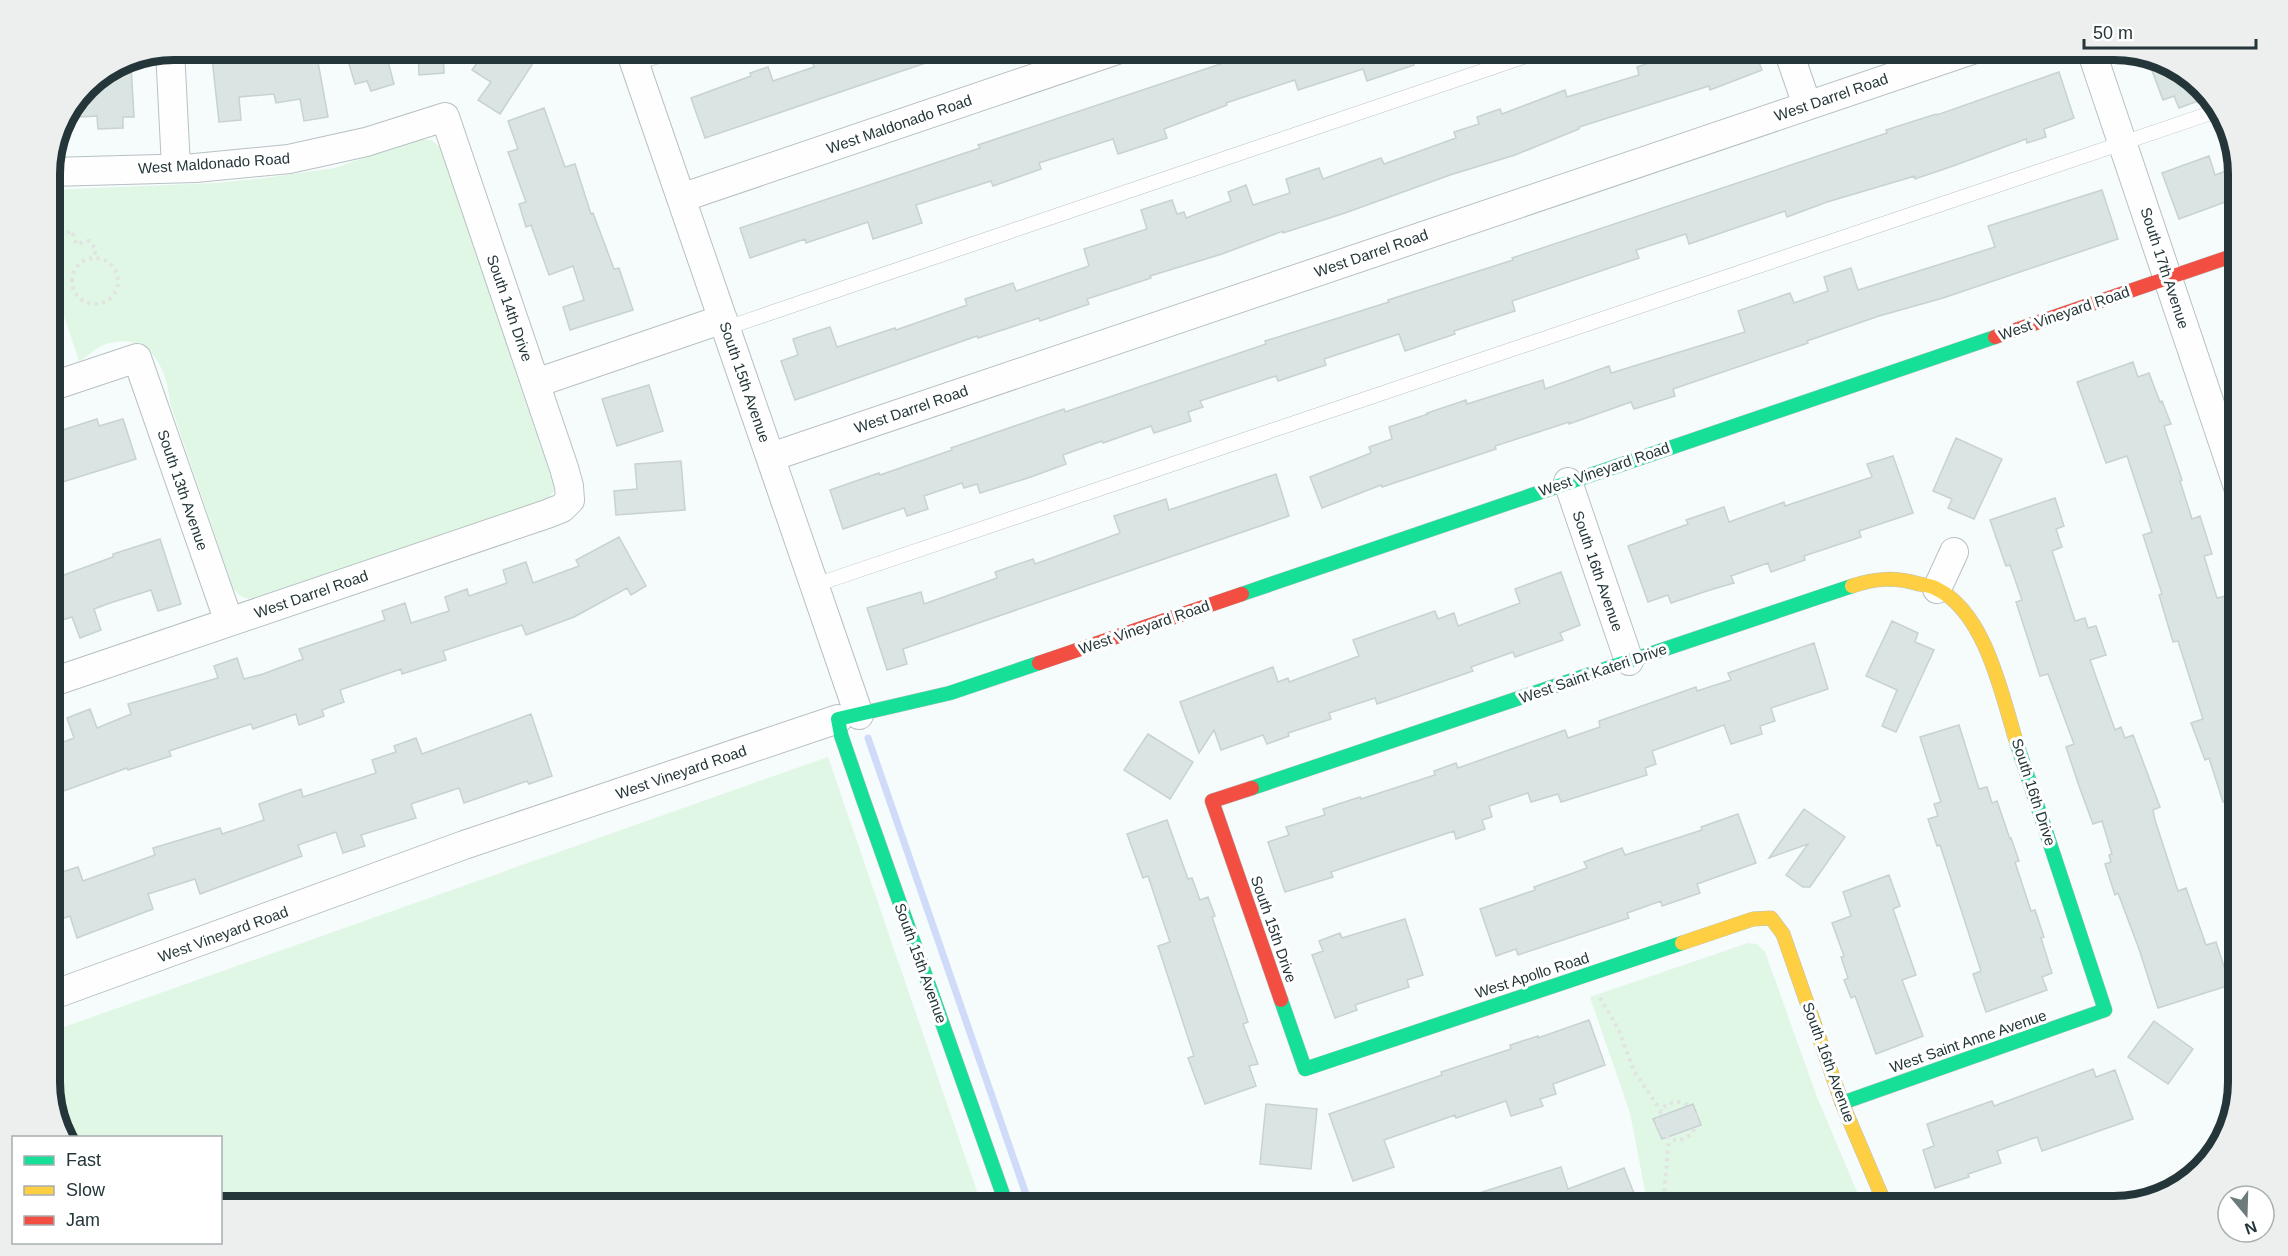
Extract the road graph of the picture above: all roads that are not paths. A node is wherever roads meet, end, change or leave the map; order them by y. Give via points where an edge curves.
1 (171, 60) edge
2 (634, 60) edge
3 (1088, 60) edge
4 (1514, 60) edge
5 (1791, 60) edge
6 (1934, 60) edge
7 (2094, 60) edge
8 (1807, 105) junction
9 (2211, 113) edge
10 (445, 117) joint
11 (2123, 143) junction
12 (176, 167) junction
13 (60, 172) edge
14 (681, 198) junction
15 (2228, 257) edge
16 (2169, 278) junction
17 (725, 324) junction
18 (536, 383) junction
19 (60, 384) edge
20 (771, 457) junction
21 (2228, 457) edge
22 (1568, 482) junction
23 (570, 500) joint
24 (1954, 552) dead end
25 (815, 585) junction
26 (1937, 588) junction
27 (229, 622) junction
28 (1629, 661) junction
29 (60, 680) edge
30 (849, 717) junction
31 (1212, 801) joint
32 (1771, 918) joint
33 (60, 992) edge
34 (2105, 1010) joint
35 (1305, 1069) joint
36 (1842, 1102) junction
37 (1003, 1196) edge
38 (1882, 1196) edge

1 - 12 street
2 - 14 street, South 15th Avenue
3 - 14 street, West Maldonado Road
4 - 17 lane
5 - 8 street
6 - 8 street, West Darrel Road
7 - 11 street, South 17th Avenue
8 - 20 street, West Darrel Road
9 - 11 lane
10 - 12 street, West Maldonado Road via 366,142 289,159
10 - 18 street, South 14th Drive
11 - 16 street, South 17th Avenue
11 - 25 lane
12 - 13 street, West Maldonado Road
14 - 17 street, South 15th Avenue
15 - 16 street, West Vineyard Road
16 - 21 street, South 17th Avenue
16 - 22 street, West Vineyard Road
17 - 18 street
17 - 20 street, South 15th Avenue
18 - 23 street, South 14th Drive via 567,477
19 - 27 street, South 13th Avenue via 137,358
20 - 25 street, South 15th Avenue
22 - 28 street, South 16th Avenue
22 - 30 street, West Vineyard Road via 950,693
23 - 27 street, West Darrel Road via 547,514
24 - 26 street
25 - 30 street, South 15th Avenue
26 - 28 street, West Saint Kateri Drive via 1902,579 1874,579
26 - 34 street, South 16th Drive via 1961,607 1988,654
27 - 29 street, West Darrel Road
28 - 31 street, West Saint Kateri Drive
30 - 33 street, West Vineyard Road via 464,845
30 - 37 street, South 15th Avenue via 841,735
31 - 35 street, South 15th Drive
32 - 35 street, West Apollo Road via 1753,919
32 - 36 street, South 16th Avenue via 1783,934
34 - 36 street, West Saint Anne Avenue
36 - 38 street, South 16th Avenue

